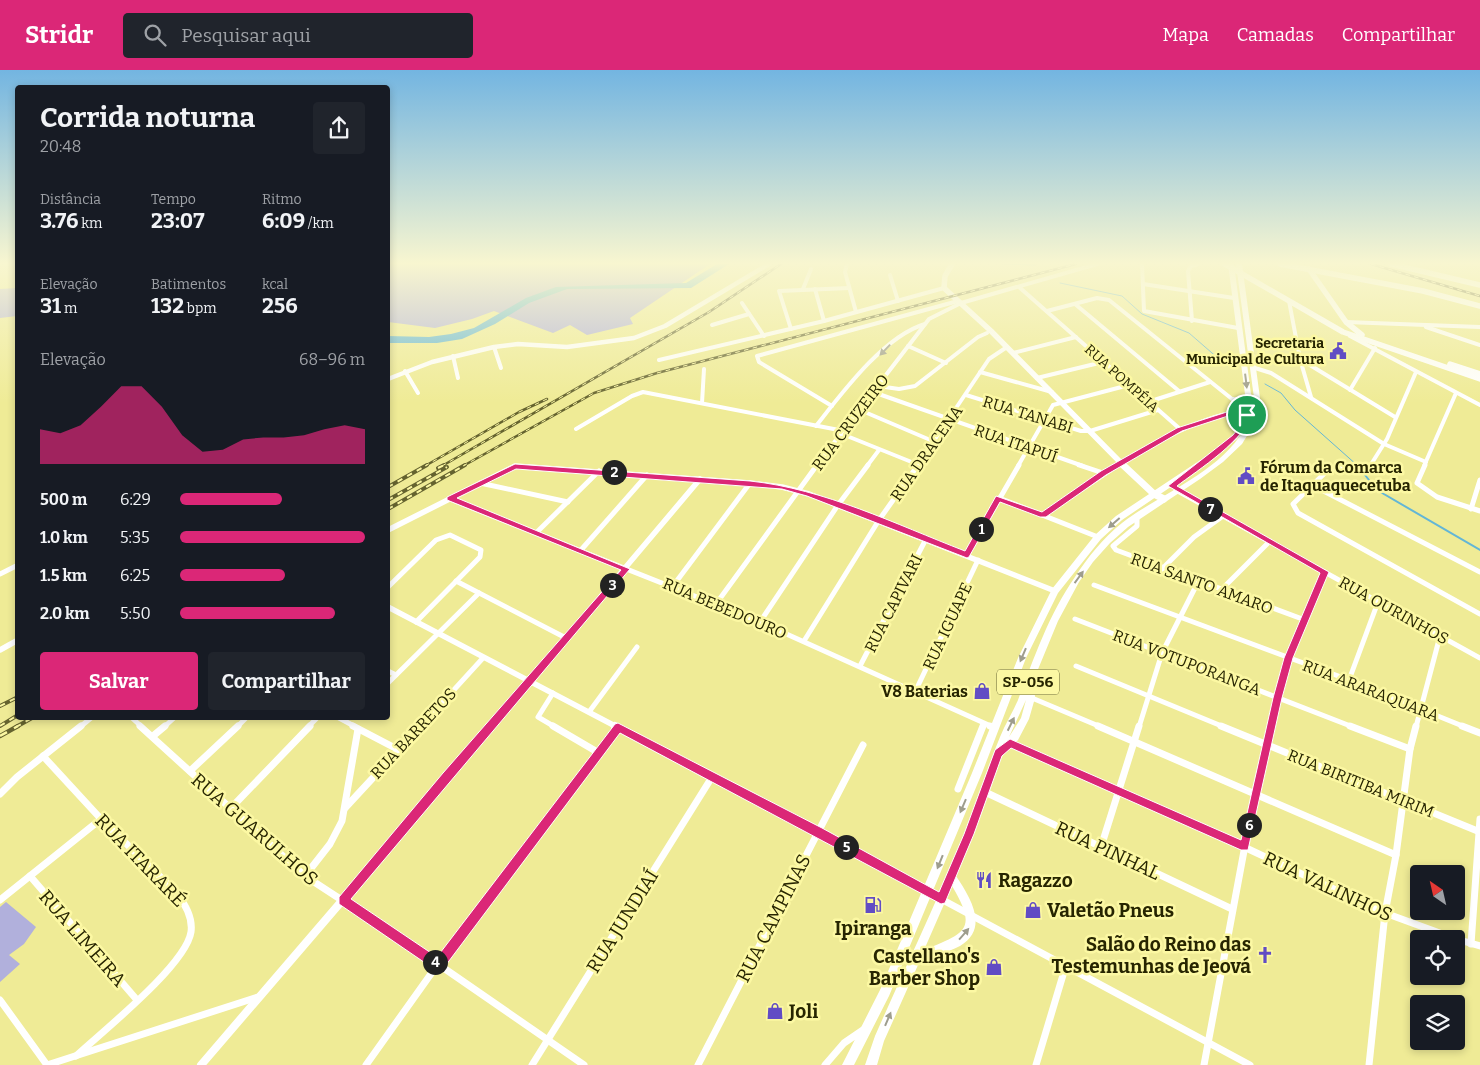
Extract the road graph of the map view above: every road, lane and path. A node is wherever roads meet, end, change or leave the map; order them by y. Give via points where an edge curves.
1 (691, 310) edge
2 (746, 310) edge
3 (784, 310) edge
4 (821, 310) edge
5 (862, 310) edge
6 (922, 310) edge
7 (944, 310) edge
8 (968, 310) edge
9 (1083, 310) edge
10 (1122, 310) edge
11 (1145, 310) edge
12 (1191, 310) edge
13 (1236, 310) edge
14 (1245, 310) edge
15 (1291, 310) edge
16 (1306, 310) edge
17 (1338, 310) edge
18 (1047, 311) edge
19 (856, 312) joint
20 (748, 314) junction
21 (824, 321) junction
22 (1192, 321) junction
23 (1346, 322) junction
24 (925, 324) junction
25 (712, 325) dead end
26 (1419, 325) junction
27 (1333, 326) junction
28 (1238, 328) junction
29 (1480, 328) edge
30 (791, 329) junction
31 (1352, 329) junction
32 (1343, 332) junction
33 (987, 333) dead end
34 (764, 336) junction
35 (1076, 337) junction
36 (1480, 345) edge
37 (908, 346) junction
38 (1384, 346) junction
39 (494, 347) junction
40 (1007, 347) junction
41 (1375, 350) junction
42 (1013, 353) junction
43 (453, 356) junction
44 (1300, 359) junction
45 (659, 360) dead end
46 (1103, 362) junction
47 (946, 363) junction
48 (1252, 367) junction
49 (501, 368) dead end
50 (704, 369) dead end
51 (405, 371) junction
52 (980, 372) junction
53 (1416, 372) junction
54 (1480, 374) edge
55 (390, 378) edge
56 (458, 378) dead end
57 (1037, 378) junction
58 (1480, 379) edge
59 (1210, 382) junction
60 (1129, 385) junction
61 (878, 386) junction
62 (1350, 390) junction
63 (1179, 391) junction
64 (873, 392) junction
65 (1052, 392) junction
66 (418, 393) dead end
67 (1456, 393) junction
68 (966, 395) junction
69 (1311, 398) junction
70 (1232, 399) junction
71 (1061, 402) junction
72 (1148, 402) junction
73 (1248, 402) junction
74 (702, 403) junction
75 (1480, 404) edge
76 (832, 406) junction
77 (860, 410) junction
78 (1158, 410) junction
79 (1244, 413) junction
80 (1395, 417) junction
81 (950, 420) junction
82 (1042, 420) junction
83 (816, 426) junction
84 (576, 429) dead end
85 (1180, 429) junction
86 (1090, 431) junction
87 (843, 432) junction
88 (935, 442) junction
89 (1384, 444) junction
90 (1028, 446) junction
91 (879, 450) junction
92 (1426, 462) junction
93 (1121, 463) junction
94 (918, 465) junction
95 (1191, 470) junction
96 (599, 471) junction
97 (1103, 473) junction
98 (647, 475) junction
99 (700, 479) junction
100 (1480, 480) edge
101 (480, 483) junction
102 (750, 483) junction
103 (1312, 485) junction
104 (798, 490) junction
105 (1176, 490) junction
106 (1154, 494) junction
107 (450, 498) junction
108 (999, 498) junction
109 (1164, 499) junction
110 (568, 502) junction
111 (838, 505) junction
112 (1471, 509) junction
113 (1480, 510) edge
114 (1043, 515) junction
115 (1137, 516) junction
116 (1223, 516) junction
117 (879, 520) junction
118 (390, 529) edge
119 (536, 533) junction
120 (1098, 537) junction
121 (926, 539) junction
122 (1270, 542) junction
123 (581, 550) junction
124 (967, 555) junction
125 (978, 560) junction
126 (15, 566) edge
127 (626, 569) junction
128 (1162, 569) junction
129 (1324, 572) junction
130 (1480, 572) edge
131 (0, 574) edge
132 (456, 581) junction
133 (1198, 582) junction
134 (390, 585) edge
135 (1094, 585) dead end
136 (673, 586) junction
137 (1055, 590) junction
138 (1221, 590) junction
139 (479, 593) junction
140 (1378, 602) junction
141 (716, 604) junction
142 (390, 608) edge
143 (1480, 614) edge
144 (1179, 616) junction
145 (1075, 619) dead end
146 (1305, 620) junction
147 (416, 622) junction
148 (760, 622) junction
149 (438, 634) junction
150 (1440, 636) junction
151 (566, 638) junction
152 (804, 641) junction
153 (15, 642) edge
154 (637, 648) dead end
155 (0, 650) edge
156 (1162, 653) junction
157 (483, 658) junction
158 (1289, 658) junction
159 (1480, 658) edge
160 (860, 666) junction
161 (1076, 666) dead end
162 (390, 671) edge
163 (396, 675) junction
164 (1030, 676) junction
165 (1349, 680) junction
166 (390, 681) edge
167 (528, 682) junction
168 (915, 692) junction
169 (553, 693) junction
170 (1148, 696) junction
171 (1032, 698) junction
172 (1277, 698) junction
173 (1419, 708) junction
174 (589, 712) junction
175 (88, 720) edge
176 (134, 720) edge
177 (172, 720) edge
178 (244, 720) edge
179 (315, 720) edge
180 (343, 720) edge
181 (351, 720) edge
182 (348, 723) junction
183 (984, 724) junction
184 (618, 727) junction
185 (995, 728) junction
186 (358, 729) junction
187 (1480, 733) edge
188 (153, 736) junction
189 (1133, 740) junction
190 (1010, 743) junction
191 (1266, 744) junction
192 (864, 746) dead end
193 (397, 749) junction
194 (1410, 749) junction
195 (598, 753) junction
196 (999, 753) junction
197 (43, 756) junction
198 (190, 771) junction
199 (712, 777) junction
200 (958, 789) dead end
201 (1118, 790) junction
202 (984, 792) junction
203 (1255, 792) junction
204 (0, 794) edge
205 (1404, 801) junction
206 (345, 808) junction
207 (230, 809) junction
208 (101, 819) junction
209 (1480, 819) edge
210 (818, 832) junction
211 (1479, 832) edge
212 (1101, 847) junction
213 (1244, 847) junction
214 (1396, 855) junction
215 (30, 876) junction
216 (305, 876) junction
217 (951, 876) junction
218 (928, 892) junction
219 (941, 899) junction
220 (0, 900) edge
221 (343, 900) junction
222 (1232, 909) junction
223 (1385, 913) junction
224 (972, 916) junction
225 (1431, 930) edge
226 (1465, 942) edge
227 (1471, 944) junction
228 (1480, 946) edge
229 (915, 961) junction
230 (438, 964) junction
231 (1066, 964) junction
232 (260, 996) junction
233 (0, 1000) edge
234 (137, 1000) junction
235 (869, 1025) junction
236 (548, 1040) junction
237 (1208, 1043) junction
238 (76, 1056) junction
239 (47, 1065) edge
240 (202, 1065) edge
241 (366, 1065) edge
242 (532, 1065) edge
243 (584, 1065) edge
244 (698, 1065) edge
245 (824, 1065) edge
246 (848, 1065) edge
247 (871, 1065) edge
248 (1036, 1065) edge
249 (1204, 1065) edge
250 (1250, 1065) edge
251 (1369, 1065) edge

1 - 39 street via 665,326 634,338 567,347 518,344
2 - 20 street
3 - 30 street
4 - 21 street
5 - 19 street
6 - 76 street via 765,352 756,358
7 - 24 street, RUA CRUZEIRO
8 - 40 main road
9 - 63 street
10 - 59 street
11 - 22 street
12 - 22 street
13 - 28 main road, SP-056
14 - 48 main road, SP-056
15 - 44 street
16 - 27 main road
17 - 23 main road
18 - 35 street, RUA POMPÉIA
19 - 21 street
20 - 25 street
20 - 34 street
21 - 30 street
22 - 28 street
23 - 26 street
23 - 27 main road
23 - 31 main road
24 - 37 street, RUA CRUZEIRO
24 -> 76 street via 913,326 897,338
26 - 29 street
26 - 36 street
27 - 32 main road
28 -> 73 main road, SP-056
30 - 34 street
31 - 32 main road
31 - 54 main road via 1364,336
32 - 38 main road
32 - 41 street
33 - 47 street
34 - 45 street
35 - 42 street
35 - 46 street, RUA POMPÉIA
37 - 47 street
37 - 61 street, RUA CRUZEIRO
38 - 41 street
38 - 58 main road
39 - 43 street
39 - 49 street
40 - 42 main road
40 - 52 street, RUA DRACENA via 993,354
41 - 53 street
41 - 62 street
42 - 57 main road
43 - 51 street
43 - 56 street
44 - 62 street
44 - 69 street
46 - 57 street
46 - 60 street, RUA POMPÉIA
47 - 61 street via 914,386 899,389
48 - 69 street via 1271,373
48 - 105 main road, SP-056 via 1257,410 1249,431 1229,456
50 - 74 street
51 - 55 street
51 - 66 street
52 - 65 street
52 - 68 street, RUA DRACENA
53 - 67 street
53 - 80 street
57 - 65 main road
59 - 63 street
59 - 70 street
60 - 71 street
60 - 72 street, RUA POMPÉIA
61 - 64 street, RUA CRUZEIRO
62 - 80 street
63 - 72 street
64 - 77 street, RUA CRUZEIRO
64 - 81 street, RUA ITAPUÍ
65 - 71 main road
67 - 75 street
67 - 92 street
68 - 81 street, RUA DRACENA
68 - 82 street, RUA TANABI
69 - 89 street
70 - 73 street
70 - 79 street
71 - 82 street via 1053,404
71 - 86 main road
72 - 78 street, RUA POMPÉIA
73 - 79 main road, SP-056
74 - 83 street
74 - 84 street via 643,392
76 - 83 street
77 - 87 street, RUA CRUZEIRO
77 - 88 street
78 - 85 street, RUA POMPÉIA
78 - 86 street
79 - 85 street via 1228,413
79 - 95 main road, SP-056 via 1244,426 1236,437
80 - 89 street
81 - 88 street, RUA DRACENA
81 - 90 street, RUA ITAPUÍ
82 - 86 street, RUA TANABI
82 - 90 street
83 - 87 street
85 - 93 street
86 - 93 main road
87 - 91 street
87 - 104 street, RUA CRUZEIRO
88 - 94 street, RUA DRACENA
89 - 92 street
89 - 103 street via 1371,466 1365,469 1330,468
90 - 97 street, RUA ITAPUÍ
90 - 108 street
91 - 94 street
91 - 111 street
92 - 112 street via 1418,479 1420,486 1437,497
93 - 97 street
93 - 106 main road
94 - 117 street, RUA DRACENA
95 - 105 main road via 1172,485
95 - 106 main road, SP-056
96 - 98 street
96 - 101 street via 515,466
96 - 110 street
97 - 114 street
98 - 99 street
98 - 123 street
99 - 102 street
99 - 127 street
100 - 112 street
101 - 107 street
101 - 110 street
102 - 104 street
102 - 136 street
103 - 130 street
103 - 143 street via 1293,504 1302,517
104 - 111 street
104 - 141 street, RUA CRUZEIRO
105 - 109 main road, SP-056
105 - 116 street, RUA OURINHOS
106 - 109 main road
106 -> 120 main road, SP-056
107 - 118 street
107 - 119 street, RUA BEBEDOURO
108 - 114 street
108 - 124 street
109 - 115 main road, SP-056
110 - 119 street
111 - 117 street
111 - 148 street
112 - 113 street
114 - 120 street
115 - 128 street, RUA SANTO AMARO via 1137,526 1114,548
164 -> 115 main road, SP-056 via 1049,628 1074,584 1107,540
116 - 122 street, RUA OURINHOS
116 - 128 street via 1194,537
117 - 121 street
117 - 152 street, RUA DRACENA
119 - 123 street, RUA BEBEDOURO
120 - 137 main road, SP-056
121 - 124 street
121 - 160 street, RUA CAPIVARI
122 - 129 street, RUA OURINHOS
122 - 138 street
123 - 127 street, RUA BEBEDOURO
124 - 125 street
125 - 137 street
125 - 168 street, RUA IGUAPE
126 - 131 street
127 - 136 street, RUA BEBEDOURO
127 - 151 street
128 - 133 street, RUA SANTO AMARO
129 - 140 street, RUA OURINHOS
129 - 146 street
132 - 134 street via 482,553 477,547 450,535 436,540
132 - 139 street
132 - 147 street
133 - 138 street, RUA SANTO AMARO
133 - 144 street
135 - 144 street, RUA ARARAQUARA
136 - 141 street, RUA BEBEDOURO
137 -> 185 main road, SP-056 via 1029,642
138 - 146 street, RUA SANTO AMARO
139 - 149 street
139 - 151 street
140 - 150 street, RUA OURINHOS
140 - 165 street
141 - 148 street, RUA BEBEDOURO
142 - 147 street
144 - 156 street
144 - 158 street, RUA ARARAQUARA
145 - 156 street, RUA VOTUPORANGA
146 - 158 street
147 - 149 street
148 - 152 street, RUA BEBEDOURO
149 - 157 street
149 - 163 street
150 - 159 street, RUA OURINHOS
150 - 173 street
151 - 167 street
152 - 160 street, RUA BEBEDOURO
153 - 155 street
154 - 174 street
156 - 170 street
156 - 172 street, RUA VOTUPORANGA
157 - 167 street
157 - 193 street, RUA BARRETOS
158 - 165 street, RUA ARARAQUARA
158 - 172 street
160 - 168 street, RUA BEBEDOURO
161 - 170 street, RUA BIRITIBA MIRIM
162 - 163 street
163 - 166 street
164 - 171 main road
196 -> 164 main road, SP-056
165 - 173 street, RUA ARARAQUARA
167 - 169 street
167 - 221 street
168 - 183 street, RUA BEBEDOURO
169 - 174 street
169 - 195 street via 538,717
170 - 189 street
170 - 191 street, RUA BIRITIBA MIRIM
171 - 189 street
171 - 190 main road
172 - 191 street
172 - 194 street, RUA VOTUPORANGA
173 - 187 street, RUA ARARAQUARA
173 - 194 street
174 - 184 street
175 - 197 street
176 - 188 street, RUA GUARULHOS
177 - 188 street
178 - 198 street
179 - 207 street
180 - 182 street
181 - 182 street
182 - 186 street
183 - 185 street, RUA BEBEDOURO
183 - 200 street
184 - 195 street
184 - 199 street
185 -> 218 main road, SP-056
186 - 193 street
186 - 206 street
188 - 198 street, RUA GUARULHOS
189 - 201 street
189 - 203 street
190 - 196 main road
190 - 201 street, RUA VALINHOS
191 - 203 street
191 - 205 street, RUA BIRITIBA MIRIM
192 - 210 street, RUA CAMPINAS
193 - 206 street, RUA BARRETOS
194 - 205 street
195 - 230 street
196 - 202 main road, SP-056
197 - 204 street
197 - 208 street, RUA ITARARÉ
198 - 207 street, RUA GUARULHOS
199 - 210 street
199 - 236 street, RUA JUNDIAÍ
201 - 212 street
201 - 213 street, RUA VALINHOS
202 - 212 street, RUA PINHAL
202 - 217 main road, SP-056
203 - 213 street
203 - 214 street
205 - 211 street, RUA BIRITIBA MIRIM
205 - 214 street
206 - 216 street via 336,833
207 - 216 street, RUA GUARULHOS
208 - 215 street
208 - 234 street, RUA ITARARÉ via 177,893 187,905 192,922 190,938 181,956
209 - 211 street
210 - 218 street
210 - 244 street, RUA CAMPINAS
211 - 227 street
212 - 222 street, RUA PINHAL
213 - 222 street
213 - 223 street, RUA VALINHOS
214 - 223 street
215 - 220 street
215 - 234 street, RUA LIMEIRA
216 - 221 street, RUA GUARULHOS
217 - 219 main road, SP-056
217 - 224 main road
218 - 219 street
218 - 235 main road, SP-056
219 - 224 street
219 - 229 main road, SP-056
221 - 230 street, RUA GUARULHOS
221 - 232 street
222 - 237 street
223 - 225 street, RUA VALINHOS
223 - 251 street
229 -> 224 main road via 929,951 958,941 968,930
224 - 231 street
226 - 227 street, RUA VALINHOS
227 - 228 street, RUA VALINHOS
247 -> 229 main road, SP-056
230 - 236 street, RUA GUARULHOS
230 - 241 street
231 - 237 street
231 - 248 street
232 - 238 street
232 - 240 street
233 - 239 street
234 - 238 street, RUA ITARARÉ
235 - 245 street via 844,1043
235 - 246 main road, SP-056
236 - 242 street, RUA JUNDIAÍ
236 - 243 street, RUA GUARULHOS
237 - 249 street
237 - 250 street
238 - 239 street

